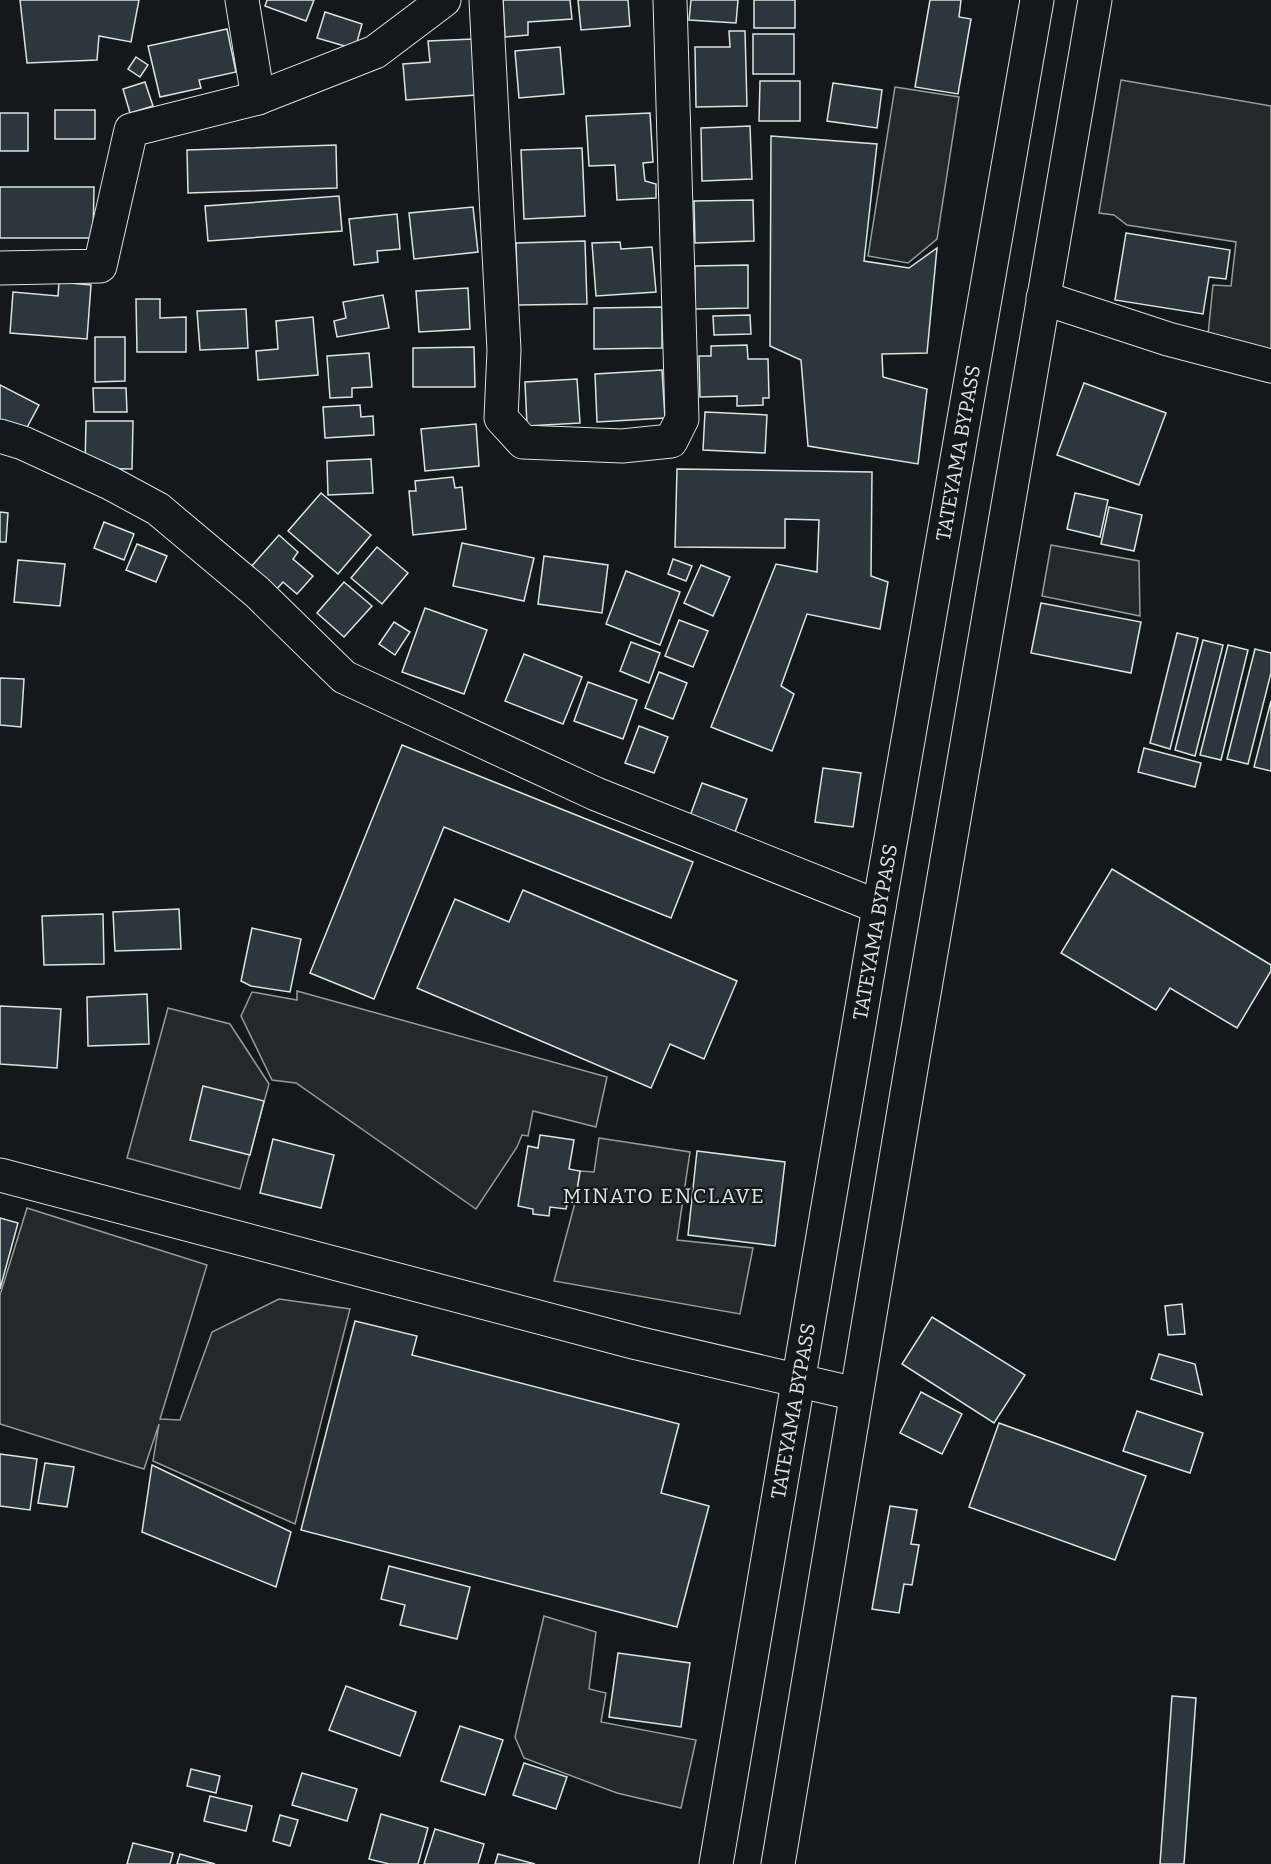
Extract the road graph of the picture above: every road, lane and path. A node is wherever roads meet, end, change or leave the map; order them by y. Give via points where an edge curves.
1 (242, 0) edge
2 (444, 0) edge
3 (486, 0) edge
4 (670, 0) edge
5 (1037, 0) edge
6 (1095, 0) edge
7 (258, 98) junction
8 (0, 268) edge
9 (1043, 298) junction
10 (1271, 366) edge
11 (0, 436) edge
12 (879, 907) junction
13 (0, 1175) edge
14 (798, 1381) junction
15 (856, 1394) junction
16 (716, 1864) edge
17 (777, 1864) edge

1 - 7 main road
2 - 7 main road via 375,52
3 - 4 main road via 504,350 501,418 523,442 622,446 671,441 682,419
5 - 12 main road, TATEYAMA BYPASS
6 - 9 main road
7 - 8 main road via 131,130 100,266
9 - 10 main road via 1168,339
9 - 15 main road
11 - 12 main road via 110,483 158,509 257,592 344,677 596,794
12 - 14 main road, TATEYAMA BYPASS
13 - 14 main road via 626,1340
14 - 15 main road
14 - 16 main road, TATEYAMA BYPASS
15 - 17 main road

